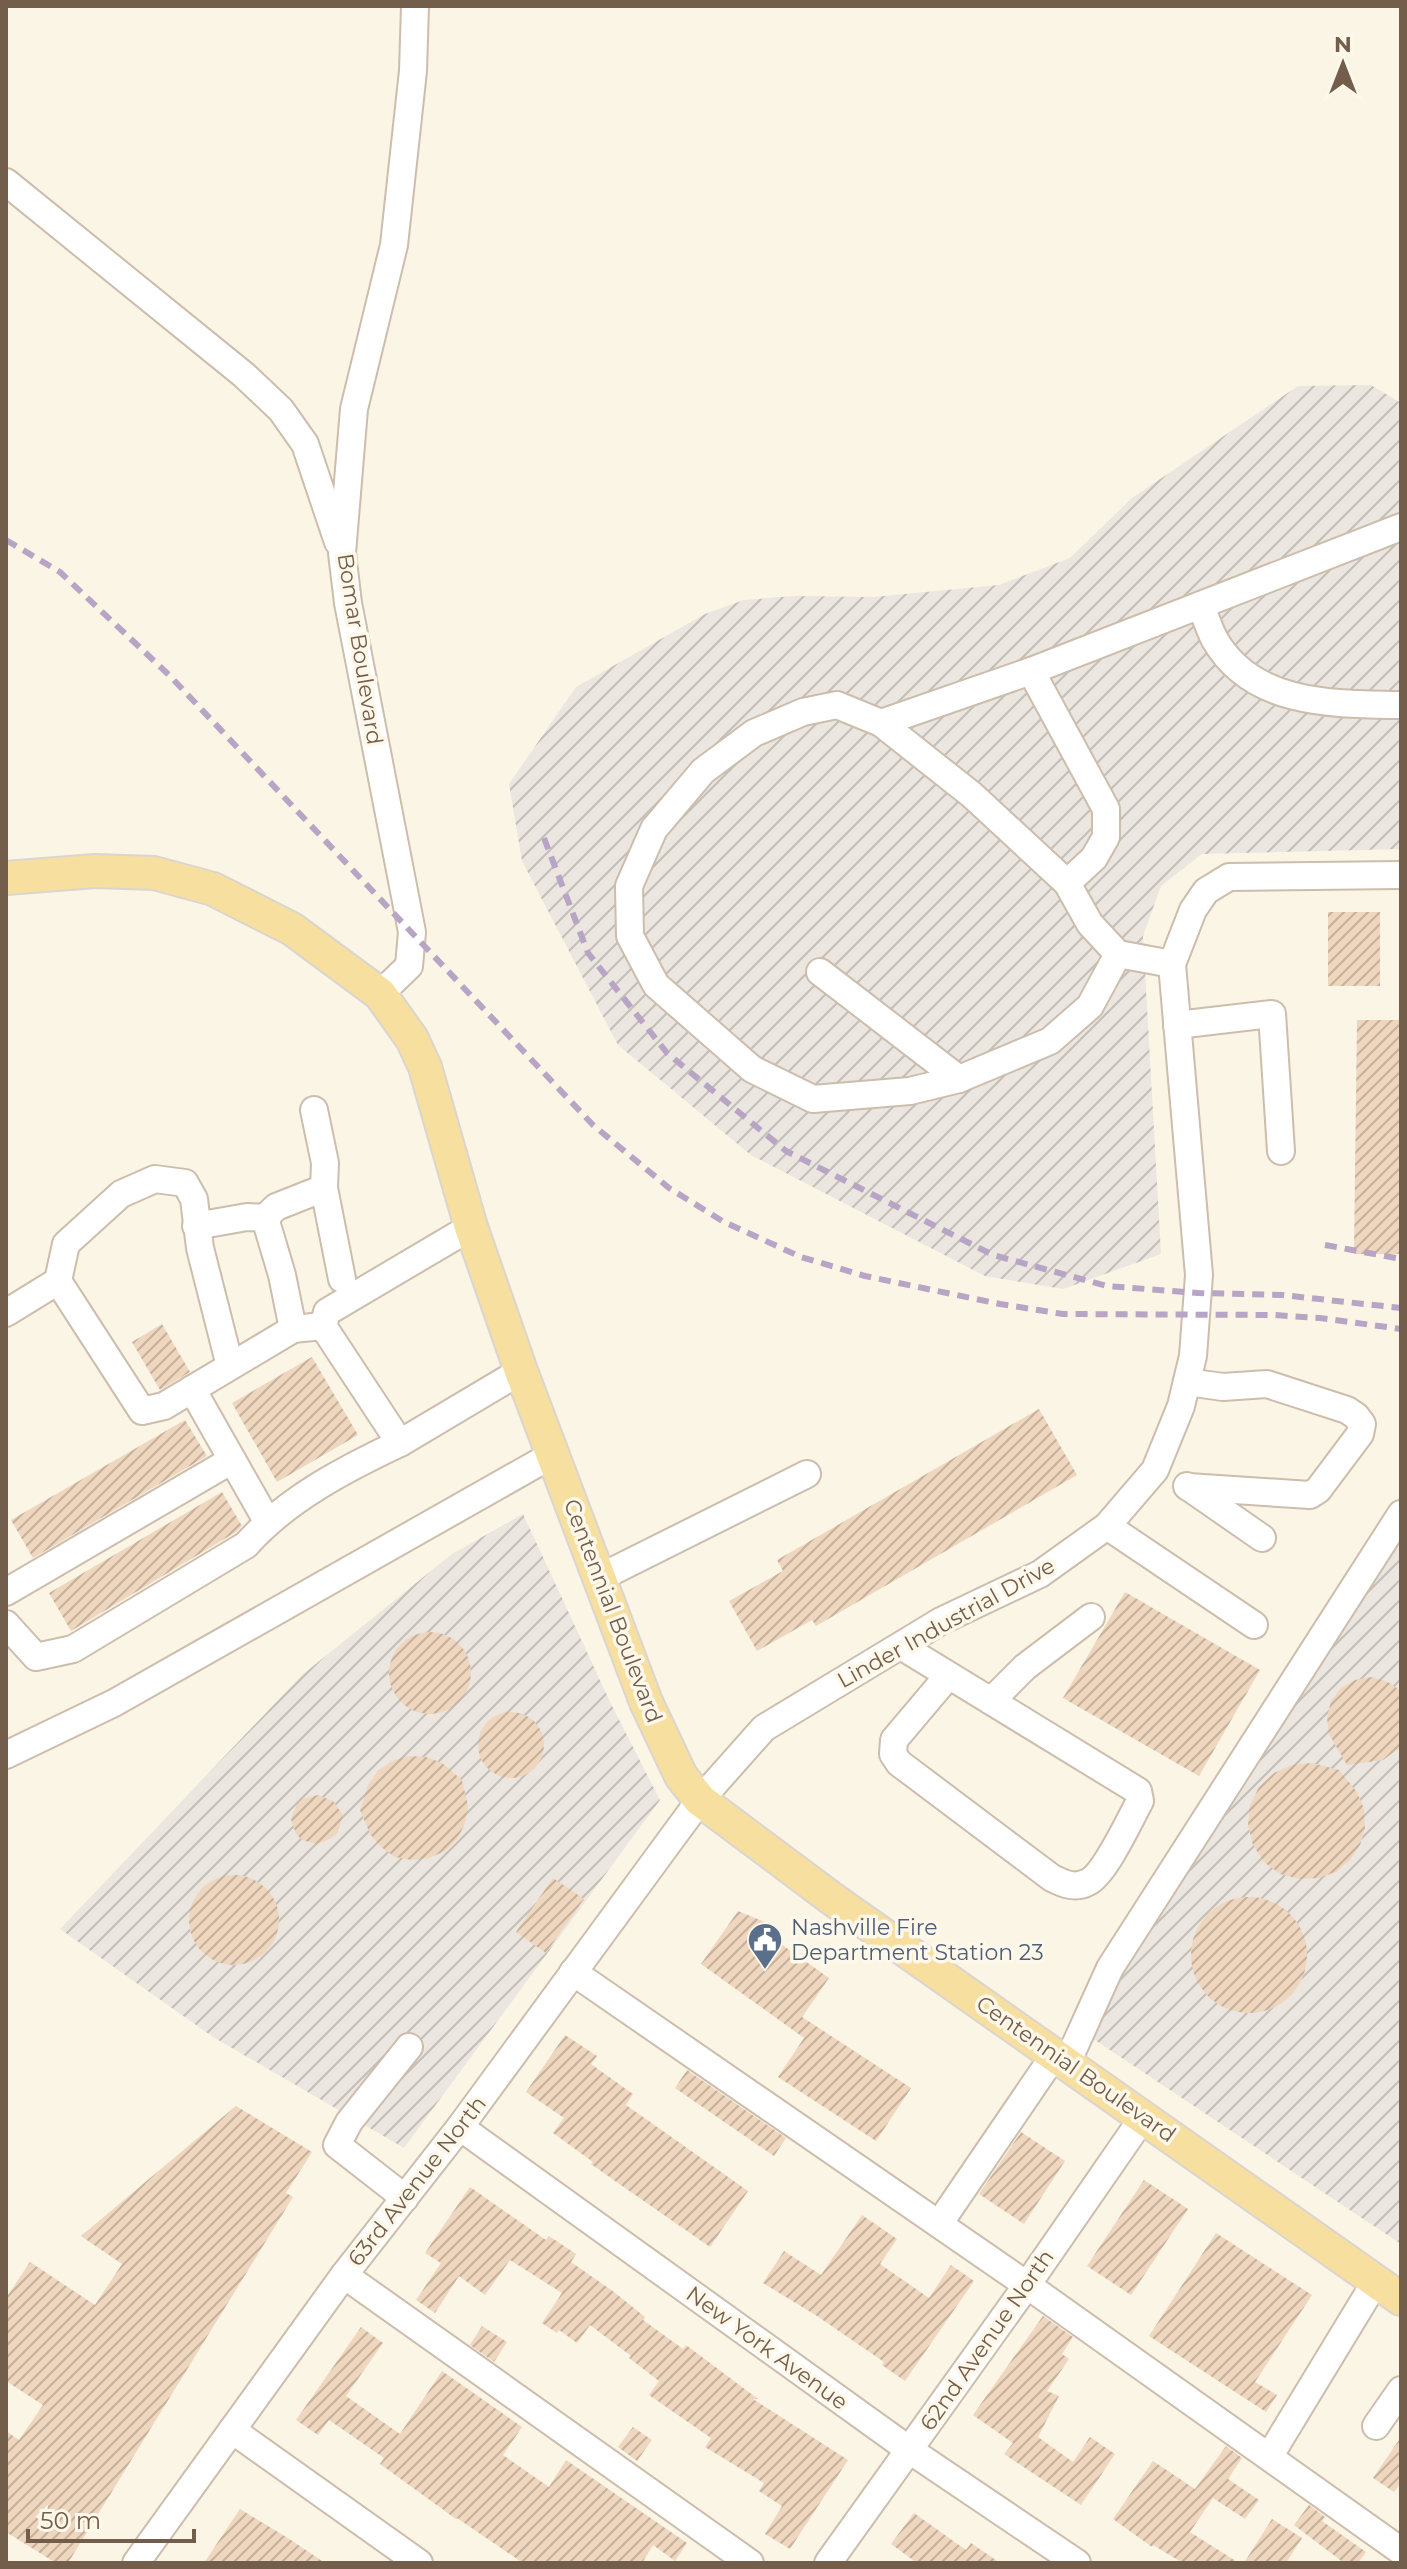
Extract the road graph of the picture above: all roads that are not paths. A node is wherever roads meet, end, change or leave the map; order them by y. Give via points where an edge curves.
1 (415, 6) edge
2 (6, 182) edge
3 (1401, 527) edge
4 (342, 553) junction
5 (1201, 605) junction
6 (1031, 671) junction
7 (1401, 705) edge
8 (881, 723) junction
9 (1401, 875) edge
10 (6, 878) edge
11 (1067, 883) junction
12 (1118, 954) junction
13 (1172, 964) junction
14 (820, 972) dead end
15 (380, 994) junction
16 (1177, 1025) junction
17 (959, 1079) junction
18 (314, 1110) dead end
19 (1281, 1151) dead end
20 (324, 1188) junction
21 (265, 1218) junction
22 (196, 1226) junction
23 (471, 1227) junction
24 (342, 1279) dead end
25 (58, 1281) junction
26 (6, 1313) edge
27 (323, 1326) junction
28 (293, 1329) junction
29 (230, 1366) junction
30 (521, 1371) junction
31 (1187, 1382) junction
32 (192, 1389) junction
33 (400, 1443) junction
34 (552, 1455) junction
35 (232, 1460) junction
36 (1157, 1466) junction
37 (807, 1474) dead end
38 (1188, 1487) junction
39 (1401, 1514) edge
40 (267, 1521) junction
41 (1107, 1526) junction
42 (1262, 1538) dead end
43 (599, 1578) junction
44 (6, 1592) edge
45 (1091, 1617) dead end
46 (6, 1624) edge
47 (1254, 1625) dead end
48 (901, 1646) junction
49 (948, 1676) junction
50 (991, 1701) junction
51 (6, 1755) edge
52 (700, 1800) junction
53 (573, 1972) junction
54 (409, 2047) dead end
55 (1061, 2058) junction
56 (1144, 2116) junction
57 (460, 2127) junction
58 (405, 2198) junction
59 (939, 2224) junction
60 (344, 2275) junction
61 (1027, 2285) junction
62 (1388, 2290) edge
63 (1401, 2390) edge
64 (1376, 2426) dead end
65 (232, 2430) junction
66 (908, 2449) junction
67 (1269, 2457) junction
68 (1401, 2551) edge
69 (136, 2563) edge
70 (419, 2563) edge
71 (750, 2563) edge
72 (828, 2563) edge
73 (1077, 2563) edge

1 - 4 street, Bomar Boulevard via 402,188 394,245 354,409
2 - 4 street via 281,410 305,444
3 - 5 street
4 - 15 street, Bomar Boulevard via 412,932 409,966
5 - 6 street
5 - 7 street via 1215,641 1239,669 1272,690 1327,704
6 - 8 street
6 - 11 street via 1106,809 1106,837 1094,858
8 - 11 street via 972,795
8 - 17 street via 837,705 803,712 754,733 703,771 654,829 629,886 630,936 656,985 752,1069 813,1099 910,1091
9 - 13 street, Linder Industrial Drive via 1229,877 1206,891 1193,910
10 - 15 main road, Centennial Boulevard via 154,873 213,889 292,929
11 - 12 street via 1090,924
12 - 13 street
12 - 17 street via 1090,1006 1050,1041
13 - 16 street, Linder Industrial Drive
14 - 17 street
15 - 23 main road, Centennial Boulevard via 425,1067
16 - 19 street via 1272,1014
16 - 31 street, Linder Industrial Drive via 1199,1275
18 - 20 street via 325,1163
20 - 21 street via 276,1207
20 - 24 street
21 - 22 street
21 - 28 street
22 - 25 street via 194,1199 185,1183 155,1179 121,1194 66,1244
22 - 29 street
23 - 27 street via 327,1312
23 - 30 main road, Centennial Boulevard
25 - 26 street
25 - 32 street via 142,1411 164,1406
27 - 28 street
27 - 33 street
28 - 29 street
29 - 32 street
30 - 33 street
30 - 34 main road, Centennial Boulevard
31 - 36 street, Linder Industrial Drive
31 - 38 street via 1223,1387 1267,1384 1347,1410 1362,1424 1360,1434 1310,1495
32 - 35 street
33 - 40 street via 353,1465
34 - 43 main road, Centennial Boulevard
34 - 51 street via 114,1703
35 - 40 street
35 - 44 street
36 - 38 street
36 - 41 street, Linder Industrial Drive
37 - 43 street
38 - 42 street
39 - 55 street via 1110,1968
40 - 46 street via 246,1545 73,1649 36,1657
41 - 47 street
41 - 48 street, Linder Industrial Drive via 1040,1574
43 - 52 main road, Centennial Boulevard via 646,1702 681,1776
45 - 50 street via 1025,1667
48 - 49 street
48 - 52 street, Linder Industrial Drive via 764,1728
49 - 50 street
49 - 50 street via 894,1740 899,1763 1052,1878 1065,1885 1089,1882 1122,1836 1141,1793
52 - 53 street, 63rd Avenue North
52 - 55 main road, Centennial Boulevard
53 - 57 street, 63rd Avenue North
53 - 59 street
54 - 58 street via 337,2145
55 - 56 main road, Centennial Boulevard
55 - 59 street
56 - 61 street, 62nd Avenue North
56 - 62 main road, Centennial Boulevard
57 - 58 street, 63rd Avenue North
57 - 66 street, New York Avenue
58 - 60 street, 63rd Avenue North
59 - 61 street
60 - 65 street, 63rd Avenue North
60 - 71 street
61 - 66 street, 62nd Avenue North
61 - 67 street
62 - 67 street
63 - 64 street
65 - 69 street, 63rd Avenue North
65 - 70 street
66 - 72 street, 62nd Avenue North
66 - 73 street, New York Avenue
67 - 68 street

